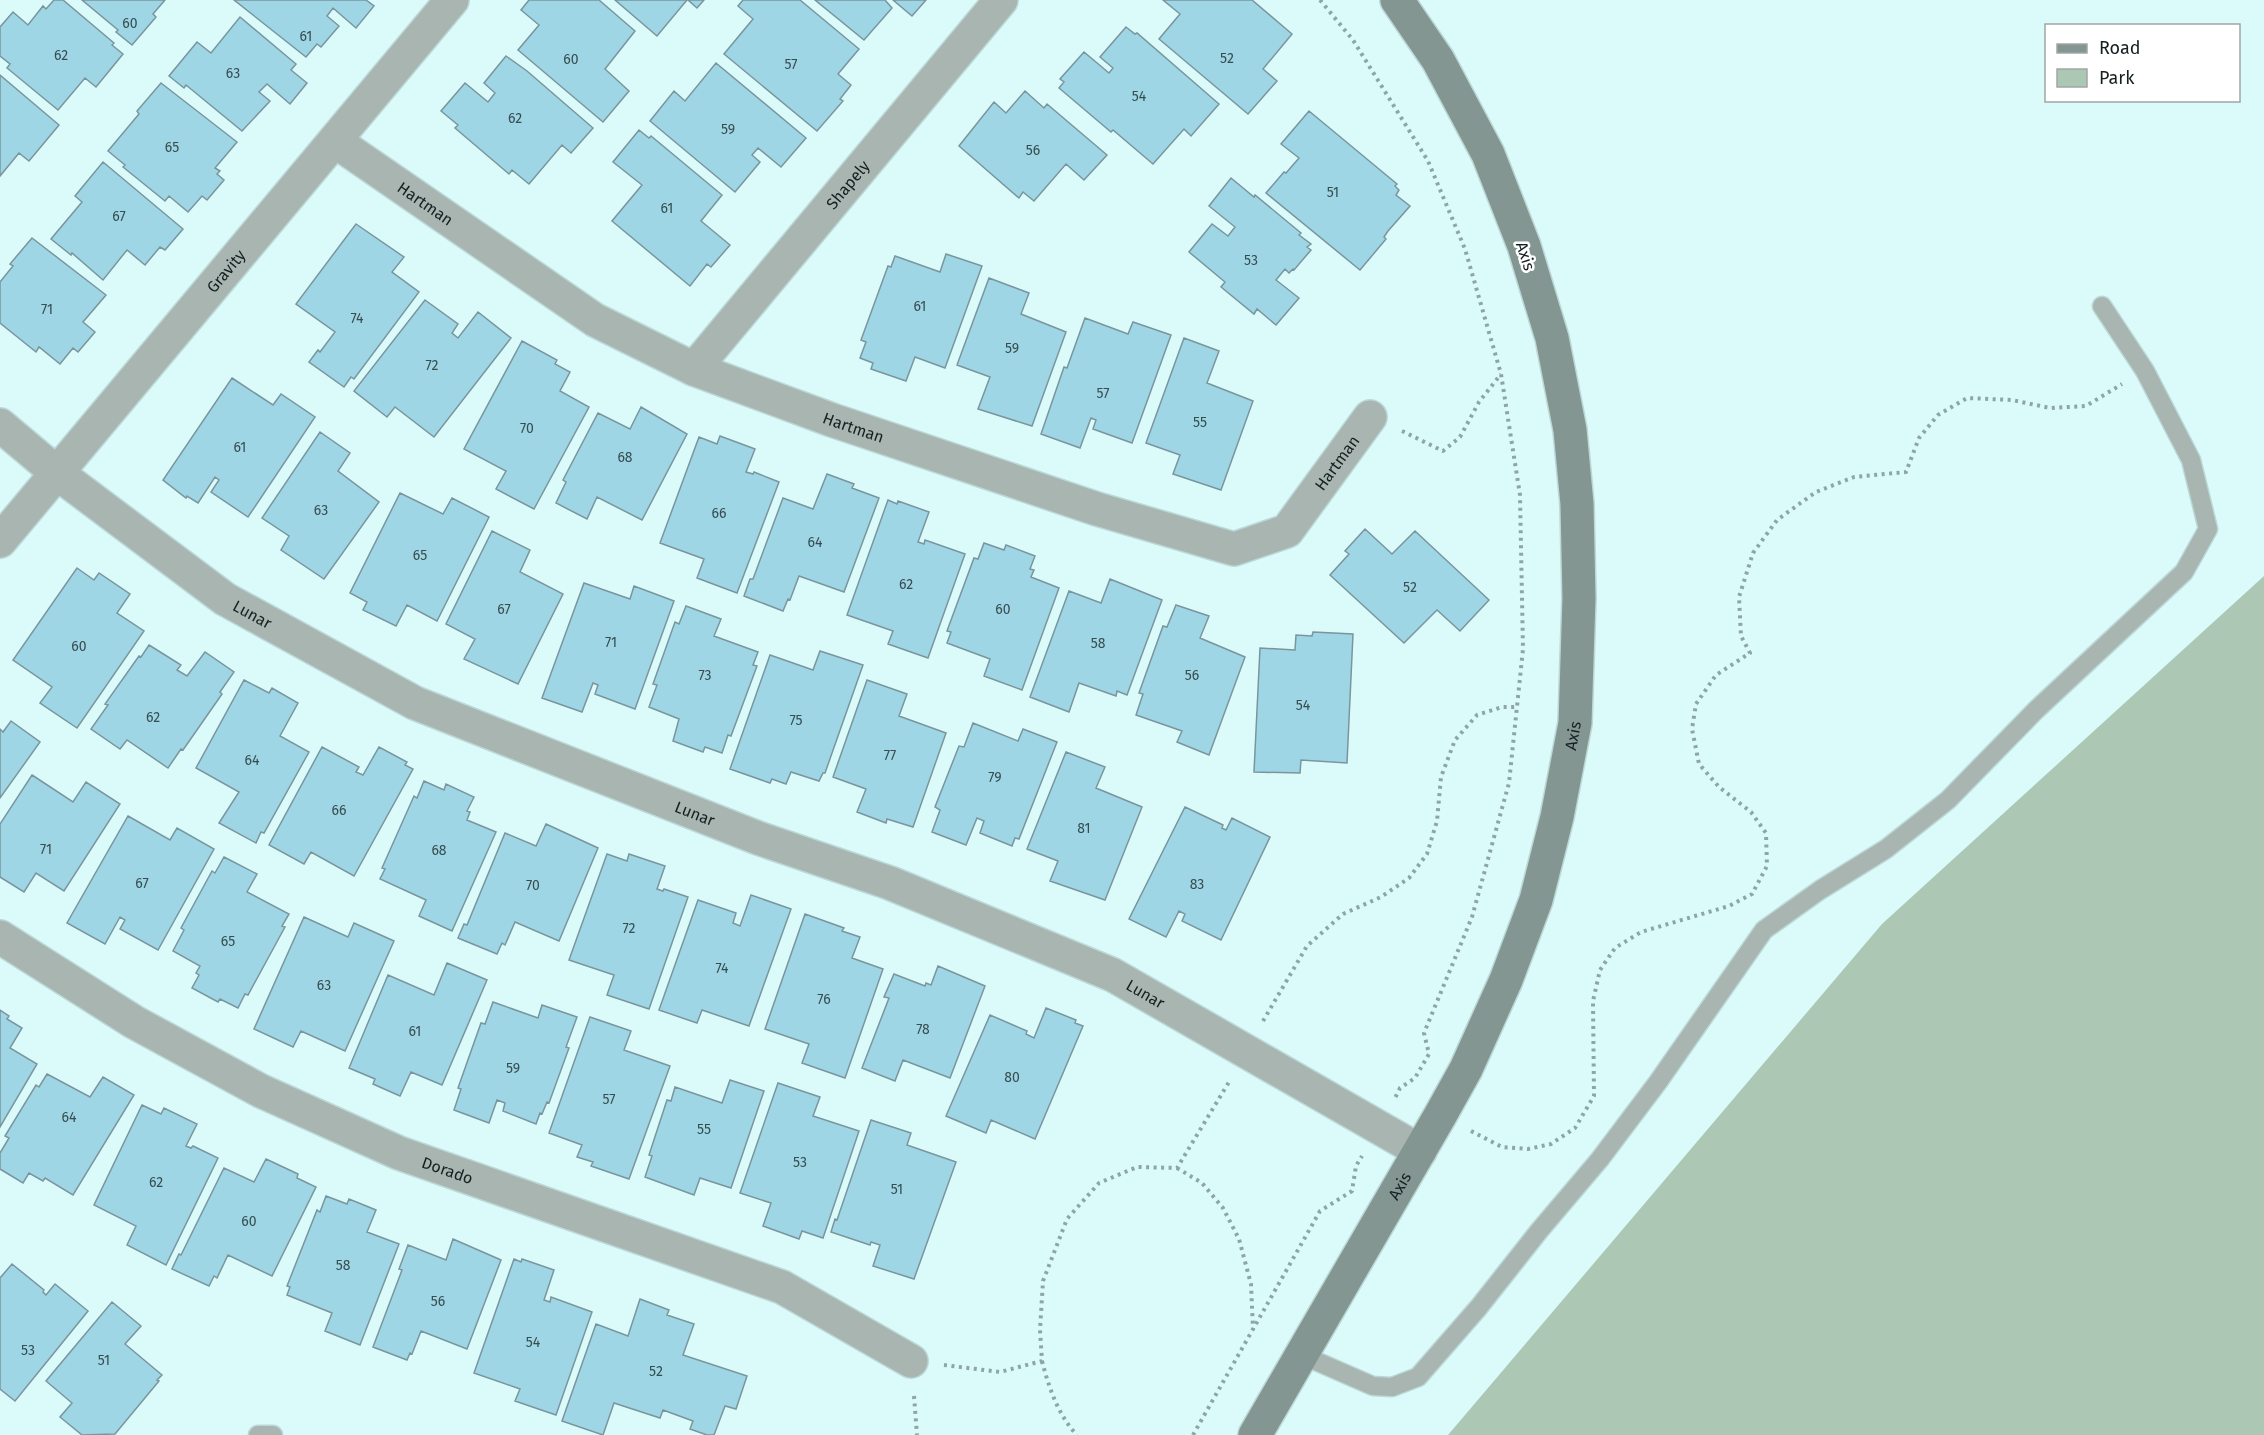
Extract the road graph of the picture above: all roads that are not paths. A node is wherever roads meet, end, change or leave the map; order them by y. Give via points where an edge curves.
1 (452, 0) edge
2 (1001, 0) edge
3 (1397, 0) edge
4 (334, 141) junction
5 (2102, 306) dead end
6 (694, 369) junction
7 (1370, 417) road end
8 (0, 425) edge
9 (57, 473) junction
10 (0, 541) edge
11 (0, 937) edge
12 (1420, 1151) junction
13 (1302, 1355) junction
14 (911, 1361) road end
15 (258, 1435) edge
16 (273, 1435) edge
17 (1255, 1435) edge

1 - 4 street, Gravity
2 - 6 street, Shapely
3 - 12 street, Axis via 1438,60 1488,154 1524,246 1552,338 1570,430 1577,504 1579,598 1575,723 1536,900 1466,1069
4 - 6 street, Hartman via 595,320
4 - 9 street, Gravity
5 - 13 lane via 2145,371 2191,460 2208,529 2184,572 2036,710 1948,800 1886,849 1764,930 1600,1159 1418,1377 1392,1387 1373,1386
6 - 7 street, Hartman via 1097,509 1234,549 1287,531
8 - 9 street, Lunar
9 - 10 street, Gravity
9 - 12 street, Lunar via 225,599 415,703 758,838 891,883 1113,975
11 - 14 street, Dorado via 134,1022 261,1091 399,1153 782,1287
12 - 13 street, Axis
13 - 17 street, Axis
15 - 16 lane

